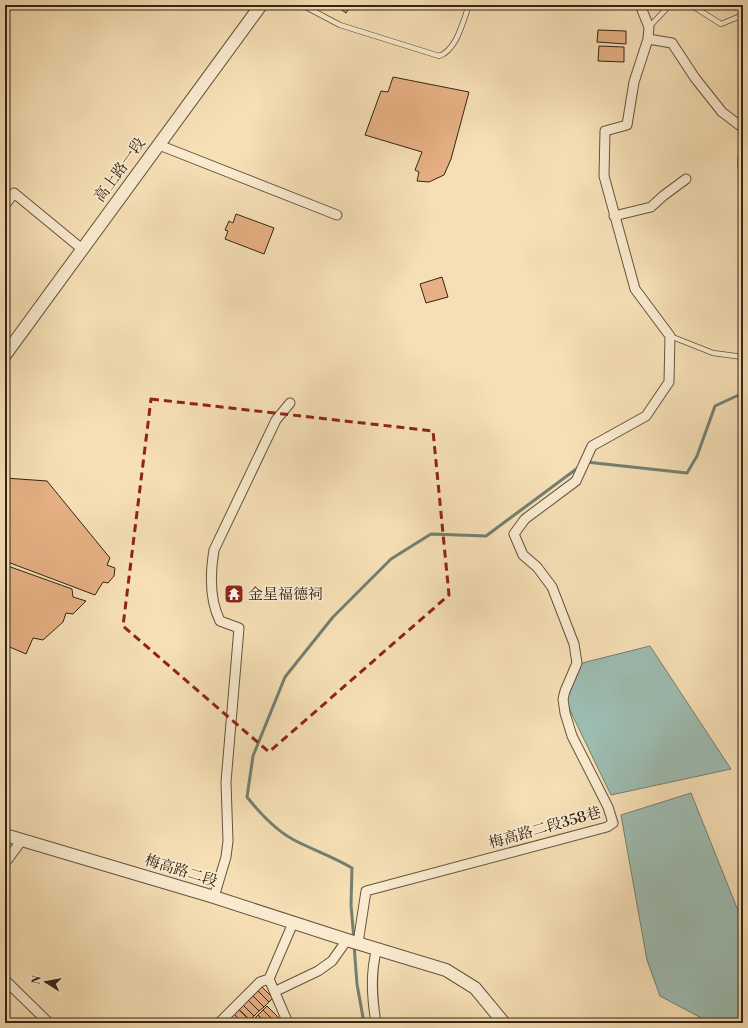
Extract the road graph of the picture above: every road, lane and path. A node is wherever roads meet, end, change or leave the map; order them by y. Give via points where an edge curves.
1 (261, 5) edge
2 (302, 5) edge
3 (469, 5) edge
4 (640, 5) edge
5 (670, 5) edge
6 (692, 5) edge
7 (743, 15) edge
8 (649, 27) junction
9 (648, 39) junction
10 (743, 128) edge
11 (158, 145) junction
12 (743, 158) edge
13 (743, 167) edge
14 (686, 179) dead end
15 (5, 205) edge
16 (337, 215) dead end
17 (614, 216) junction
18 (82, 249) junction
19 (670, 336) junction
20 (5, 355) edge
21 (743, 357) edge
22 (290, 403) dead end
23 (5, 835) edge
24 (22, 840) junction
25 (5, 863) edge
26 (214, 897) junction
27 (293, 923) junction
28 (352, 942) junction
29 (377, 948) junction
30 (269, 978) junction
31 (5, 980) edge
32 (276, 991) junction
33 (49, 1023) edge
34 (219, 1023) edge
35 (288, 1023) edge
36 (376, 1023) edge
37 (504, 1023) edge

1 - 11 street, 高上路一段
2 - 3 lane via 340,25 439,56 452,47
4 - 8 street
5 - 8 lane
6 - 7 lane via 721,24
8 - 9 street
9 - 10 street via 672,43 722,112
9 - 17 street via 634,82 627,125 605,131 604,176
11 - 16 street
11 - 18 street, 高上路一段
12 - 13 street
14 - 17 street via 651,207
15 - 18 street via 14,194
17 - 19 street via 635,289
18 - 20 street, 高上路一段
19 - 21 lane via 713,353
19 - 28 street, 梅高路二段358巷 via 669,382 646,416 592,446 576,481 525,519 514,534 523,555 537,567 552,587 574,644 577,663 563,699 565,713 572,736 608,807 613,823 607,827 366,891
22 - 26 street via 276,420 214,550 210,570 216,615 220,621 239,628 226,782 228,841
23 - 24 street, 梅高路二段
24 - 25 street
24 - 26 street, 梅高路二段
26 - 27 street, 梅高路二段
27 - 28 street, 梅高路二段
27 - 30 street
28 - 29 street, 梅高路二段
28 - 32 street via 318,971
29 - 36 street via 372,998
29 - 37 street, 梅高路二段 via 446,970 475,988
30 - 32 street
30 - 34 street via 260,982
31 - 33 street
32 - 35 street

